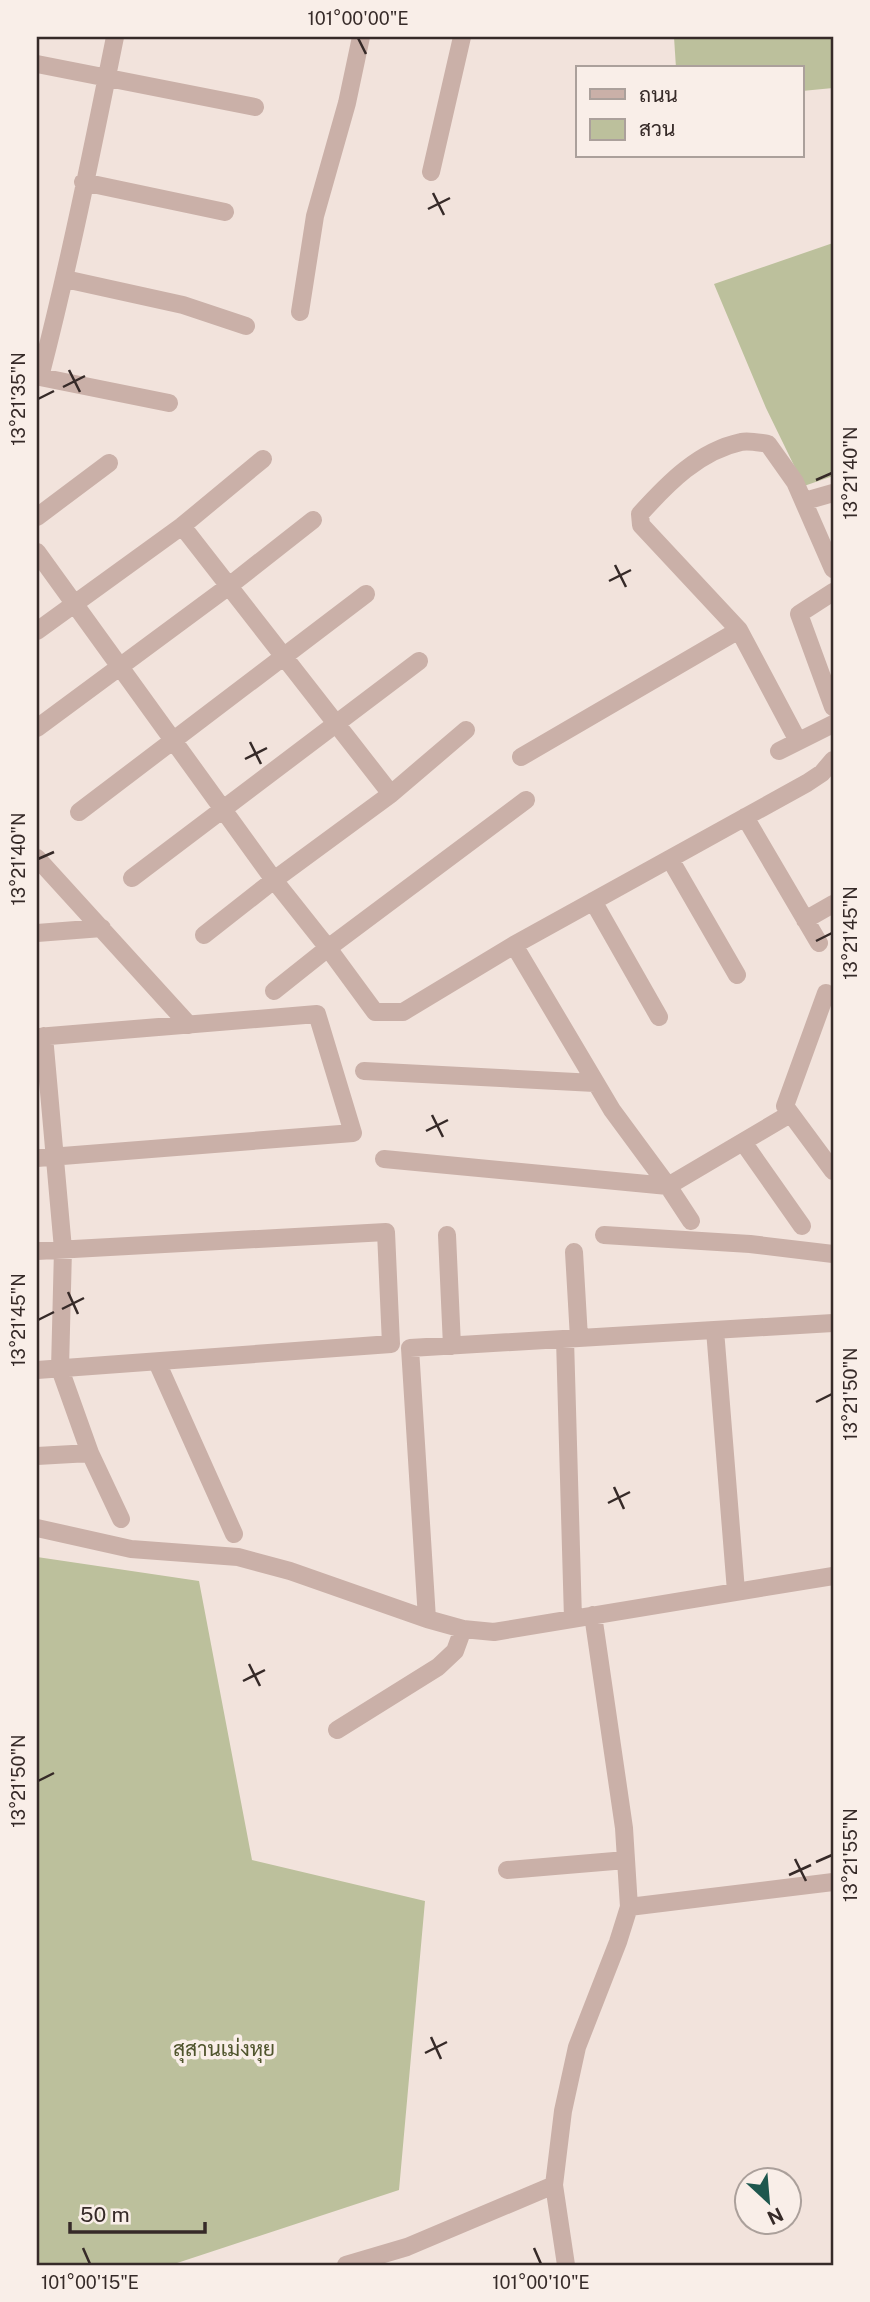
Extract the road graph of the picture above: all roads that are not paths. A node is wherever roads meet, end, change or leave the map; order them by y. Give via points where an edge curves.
1 (116, 37) edge
2 (361, 37) edge
3 (461, 37) edge
4 (37, 64) edge
5 (107, 78) junction
6 (256, 107) dead end
7 (431, 172) dead end
8 (83, 182) junction
9 (225, 212) dead end
10 (65, 279) junction
11 (300, 312) dead end
12 (246, 326) dead end
13 (169, 403) dead end
14 (263, 458) dead end
15 (108, 463) dead end
16 (833, 493) edge
17 (804, 501) junction
18 (37, 517) edge
19 (313, 520) dead end
20 (182, 526) junction
21 (37, 552) edge
22 (833, 569) edge
23 (229, 586) junction
24 (833, 592) edge
25 (366, 594) dead end
26 (74, 603) junction
27 (739, 630) junction
28 (37, 631) edge
29 (283, 657) junction
30 (419, 661) dead end
31 (119, 667) junction
32 (833, 707) edge
33 (335, 723) junction
34 (833, 724) edge
35 (37, 728) edge
36 (466, 730) dead end
37 (172, 740) junction
38 (798, 741) junction
39 (779, 751) dead end
40 (521, 757) dead end
41 (833, 760) edge
42 (391, 794) junction
43 (526, 800) dead end
44 (222, 809) junction
45 (79, 812) dead end
46 (745, 817) junction
47 (37, 858) edge
48 (670, 859) junction
49 (132, 878) dead end
50 (274, 880) junction
51 (593, 901) junction
52 (833, 904) edge
53 (806, 919) junction
54 (102, 928) junction
55 (37, 933) edge
56 (204, 935) dead end
57 (819, 943) dead end
58 (514, 945) junction
59 (328, 948) junction
60 (737, 975) dead end
61 (274, 991) dead end
62 (825, 993) dead end
63 (659, 1017) dead end
64 (189, 1025) junction
65 (40, 1036) edge
66 (364, 1071) dead end
67 (595, 1083) junction
68 (790, 1114) junction
69 (743, 1142) junction
70 (46, 1158) edge
71 (384, 1159) dead end
72 (833, 1171) edge
73 (668, 1186) junction
74 (691, 1221) dead end
75 (802, 1226) dead end
76 (447, 1235) dead end
77 (604, 1235) dead end
78 (63, 1249) junction
79 (37, 1251) edge
80 (574, 1252) dead end
81 (833, 1254) edge
82 (833, 1323) edge
83 (715, 1330) junction
84 (572, 1338) junction
85 (452, 1346) junction
86 (157, 1362) junction
87 (60, 1369) junction
88 (37, 1370) edge
89 (90, 1453) junction
90 (37, 1456) edge
91 (121, 1519) dead end
92 (37, 1528) edge
93 (234, 1534) dead end
94 (833, 1576) edge
95 (736, 1591) junction
96 (593, 1615) junction
97 (427, 1619) junction
98 (573, 1619) junction
99 (463, 1629) junction
100 (337, 1730) dead end
101 (626, 1860) junction
102 (507, 1870) dead end
103 (833, 1882) edge
104 (629, 1907) junction
105 (554, 2185) junction
106 (346, 2265) edge
107 (566, 2265) edge

1 - 5 street
2 - 11 street via 315,216
3 - 7 street
4 - 5 street
5 - 6 street
5 - 8 street
8 - 9 street
8 - 10 street
10 - 12 street via 183,305
10 - 13 street via 40,377
14 - 20 street
15 - 18 street
16 - 17 street
17 - 22 street
17 - 27 street via 768,444 743,441 706,454 640,514 641,525
19 - 23 street
20 - 23 street
20 - 26 street
21 - 26 street
23 - 29 street
23 - 31 street
24 - 32 street via 799,614
25 - 29 street
26 - 28 street
26 - 31 street
27 - 38 street
27 - 40 street
29 - 33 street
29 - 37 street
30 - 33 street
31 - 35 street
31 - 37 street
33 - 42 street
33 - 44 street
34 - 38 street
36 - 42 street
37 - 44 street
37 - 45 street
38 - 39 street
41 - 46 street via 807,783
42 - 50 street
43 - 59 street
44 - 49 street
44 - 50 street
46 - 48 street
46 - 53 street
47 - 54 street
48 - 51 street
48 - 60 street
50 - 56 street
50 - 59 street
51 - 58 street
51 - 63 street
52 - 53 street
53 - 57 street
54 - 55 street
54 - 64 street
58 - 59 street via 402,1012 375,1012
58 - 67 street
59 - 61 street
62 - 68 street via 785,1106
64 - 65 street
64 - 70 street via 317,1014 353,1133
65 - 70 street
66 - 67 street
67 - 73 street
68 - 69 street
68 - 72 street
69 - 73 street
69 - 75 street
70 - 78 street
71 - 73 street
73 - 74 street
76 - 85 street
77 - 81 street
78 - 79 street
78 - 86 street via 386,1232 391,1344
78 - 87 street
80 - 84 street
82 - 83 street
83 - 84 street
83 - 95 street
84 - 85 street
84 - 98 street
85 - 97 street via 410,1348
86 - 87 street
86 - 93 street
87 - 88 street
87 - 89 street
89 - 90 street
89 - 91 street
92 - 97 street via 131,1549 238,1557 290,1570
94 - 95 street
95 - 96 street
96 - 98 street
96 - 101 street
97 - 99 street
98 - 99 street via 494,1632
99 - 100 street via 455,1651 438,1667
101 - 102 street
101 - 104 street
103 - 104 street
104 - 105 street via 577,2047
105 - 106 street via 407,2247
105 - 107 street

